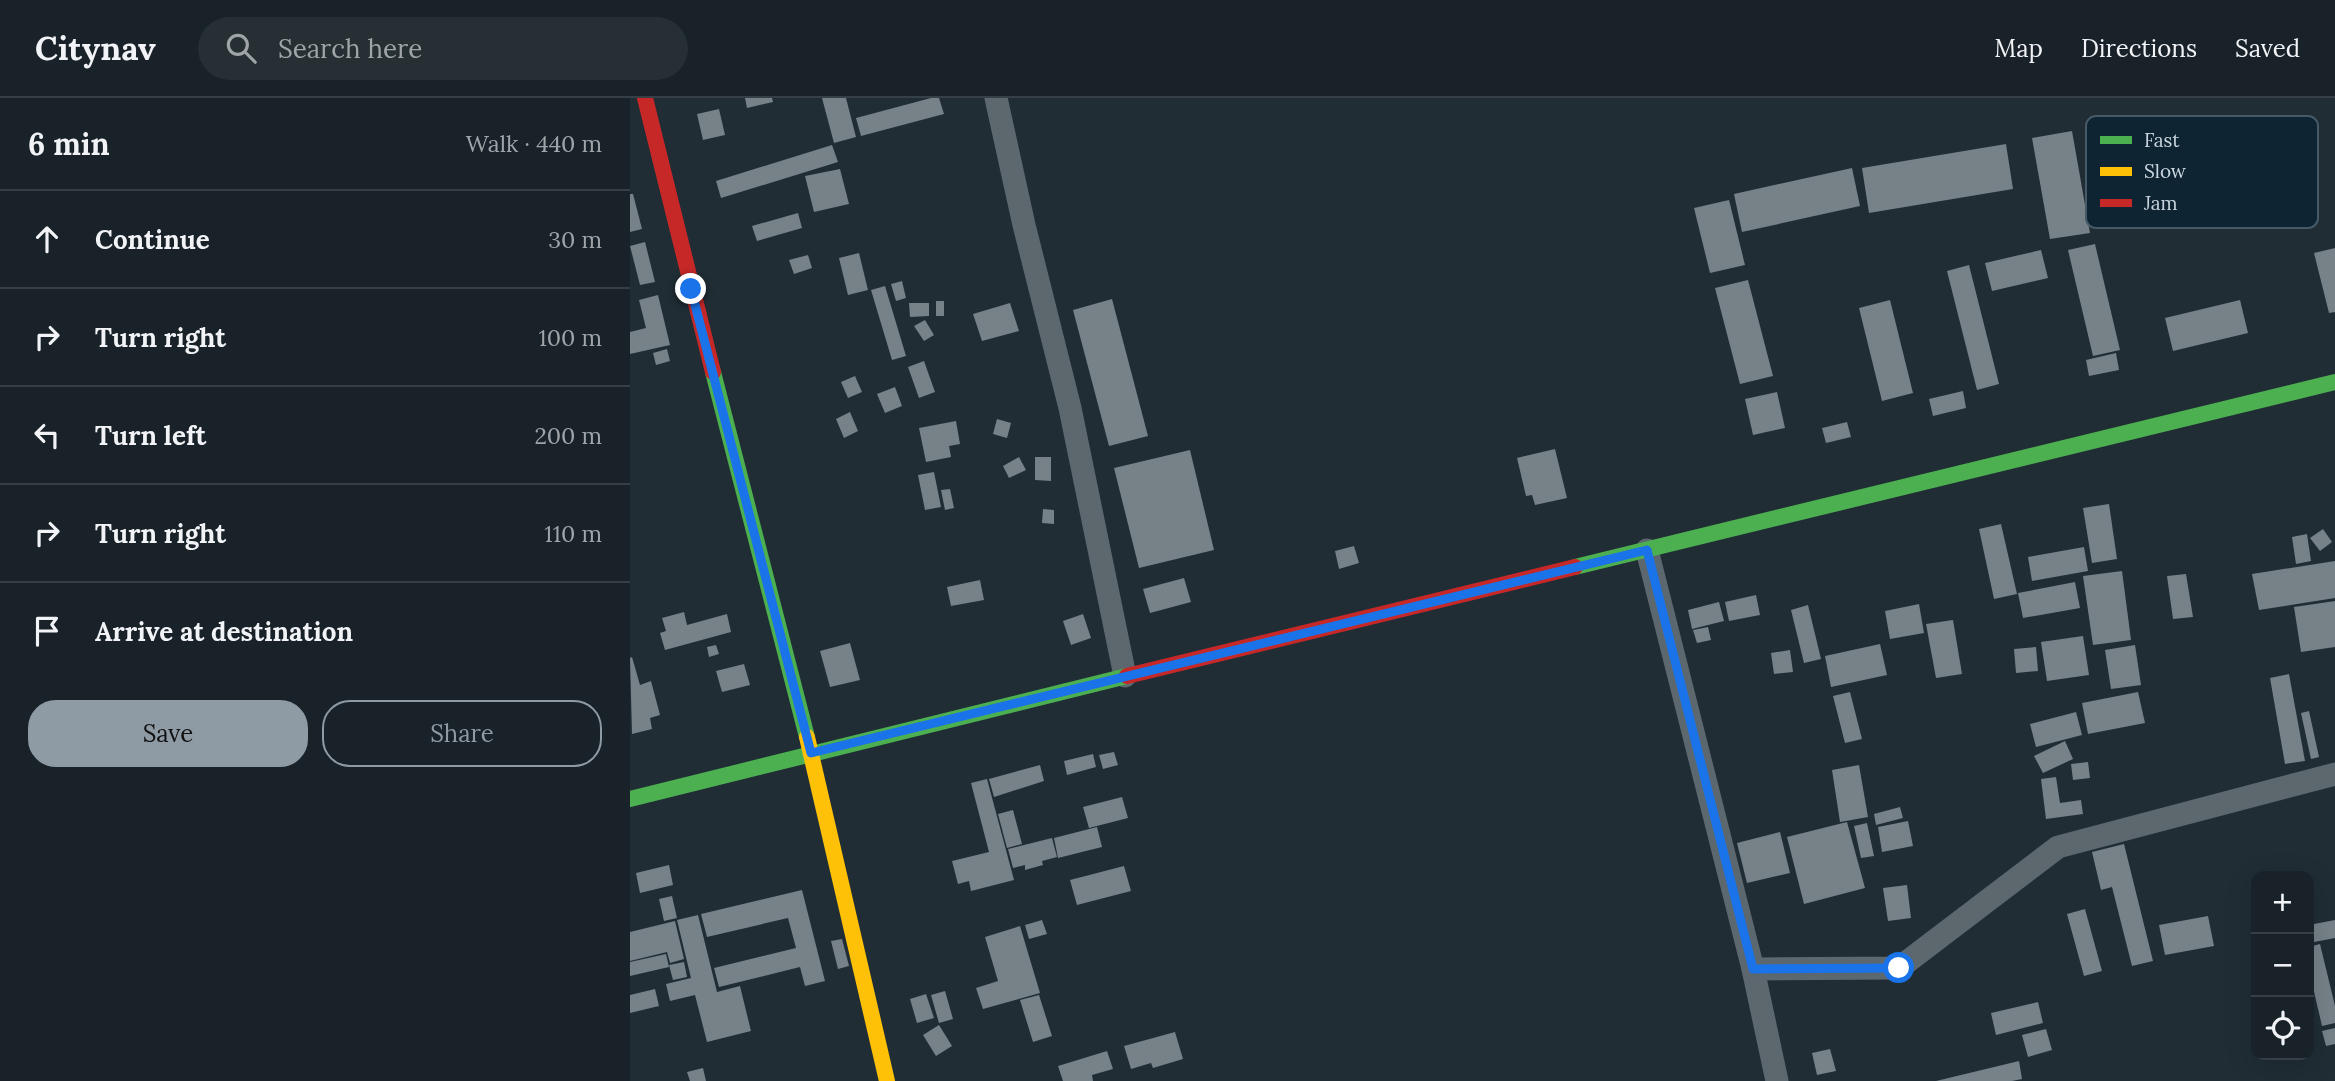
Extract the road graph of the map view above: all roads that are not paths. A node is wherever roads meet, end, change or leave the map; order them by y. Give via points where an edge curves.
1 (645, 98) edge
2 (996, 98) edge
3 (2335, 382) edge
4 (1647, 550) junction
5 (1125, 676) junction
6 (811, 753) junction
7 (2335, 774) edge
8 (630, 799) edge
9 (1753, 969) junction
10 (887, 1081) edge
11 (1777, 1081) edge

1 - 6 street
2 - 5 street via 1070,408
3 - 4 street
4 - 5 street
4 - 9 street
5 - 6 street
6 - 8 street
6 - 10 street
7 - 9 street via 2058,847 1899,968
9 - 11 street

